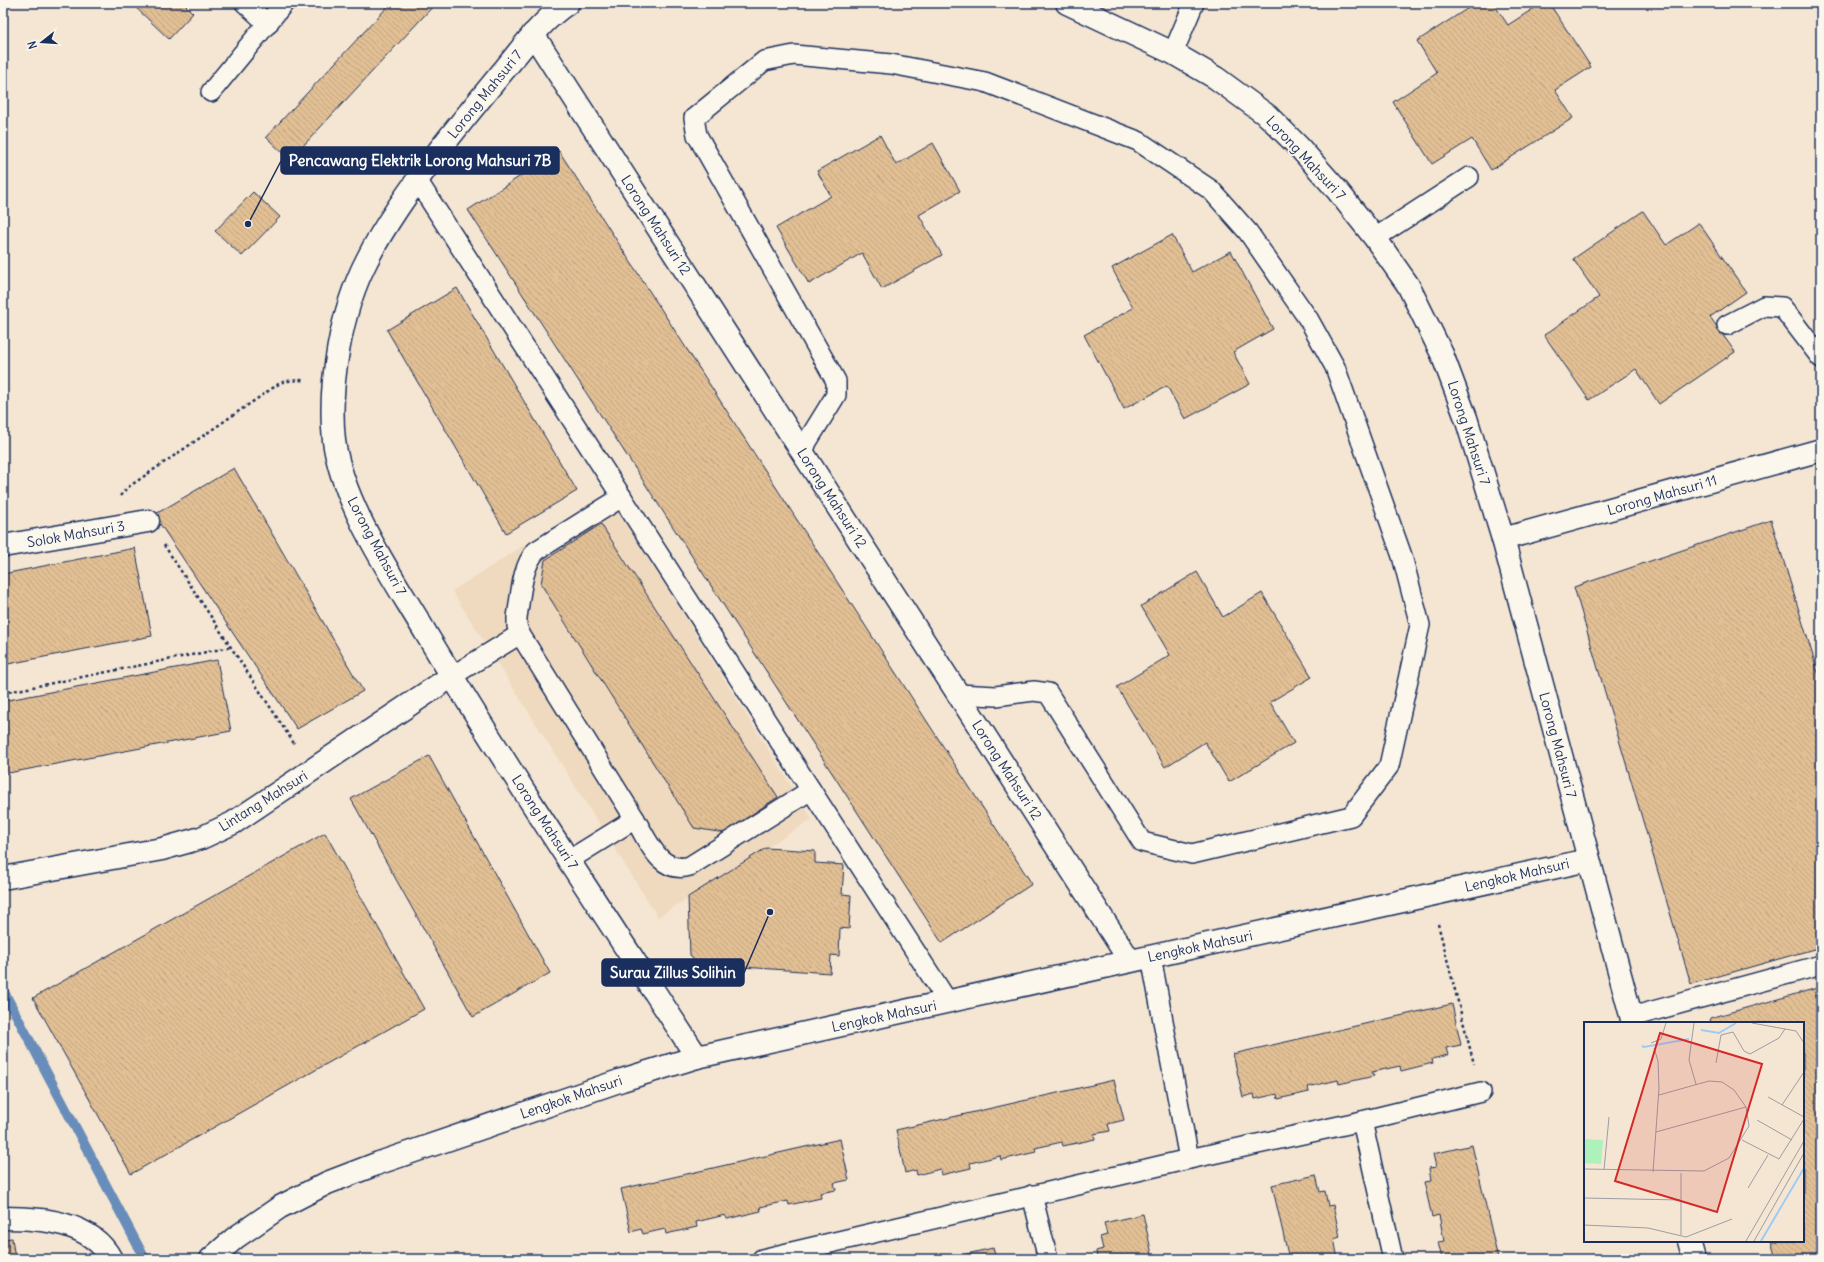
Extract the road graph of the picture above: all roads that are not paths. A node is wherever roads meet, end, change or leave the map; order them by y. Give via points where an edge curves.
1 (245, 3) edge
2 (284, 3) edge
3 (568, 3) edge
4 (1066, 3) edge
5 (1194, 3) edge
6 (268, 24) junction
7 (534, 34) junction
8 (1173, 53) junction
9 (211, 92) dead end
10 (1469, 177) dead end
11 (418, 180) junction
12 (1375, 238) junction
13 (1727, 325) dead end
14 (1821, 358) edge
15 (803, 453) junction
16 (1820, 456) edge
17 (622, 497) junction
18 (148, 521) road end
19 (1503, 539) junction
20 (3, 546) edge
21 (520, 634) junction
22 (452, 676) junction
23 (958, 694) junction
24 (811, 790) junction
25 (635, 819) junction
26 (569, 860) junction
27 (1588, 860) junction
28 (3, 878) edge
29 (1151, 957) junction
30 (1130, 961) junction
31 (1821, 964) edge
32 (948, 1002) junction
33 (1632, 1020) edge
34 (697, 1057) junction
35 (1481, 1092) road end
36 (1362, 1121) junction
37 (1189, 1159) junction
38 (1032, 1195) junction
39 (3, 1218) edge
40 (1689, 1242) edge
41 (111, 1259) edge
42 (211, 1259) edge
43 (762, 1259) edge
44 (1048, 1259) edge
45 (1393, 1259) edge
46 (1694, 1259) edge

1 - 6 lane
2 - 6 lane
3 - 7 street, Lorong Mahsuri 7
4 - 8 street, Lorong Mahsuri 7
5 - 8 lane
6 - 9 lane
7 - 11 street, Lorong Mahsuri 7 via 450,136
7 - 15 street, Lorong Mahsuri 12
8 - 12 street, Lorong Mahsuri 7 via 1216,78 1268,116 1337,190
10 - 12 lane
11 - 17 lane
11 - 22 street, Lorong Mahsuri 7 via 385,227 365,263 349,308 339,345 334,379 334,442 346,488 372,542
12 - 19 street, Lorong Mahsuri 7 via 1408,285 1442,354 1466,418
13 - 14 lane via 1764,306 1782,307
15 - 23 street, Lorong Mahsuri 12
15 - 23 lane via 836,395 836,380 697,135 694,118 764,61 794,55 891,64 985,82 1138,141 1211,190 1248,232 1310,320 1335,367 1402,556 1420,625 1389,766 1350,816 1192,854 1142,842 1048,693 1034,691 996,696
16 - 19 street, Lorong Mahsuri 11
17 - 21 lane via 536,551 530,558 517,617
17 - 24 lane
18 - 20 street, Solok Mahsuri 3
19 - 27 street, Lorong Mahsuri 7
21 - 22 lane
21 - 25 lane
22 - 26 street, Lorong Mahsuri 7
22 - 28 street, Lintang Mahsuri via 233,823 201,838 162,850
23 - 30 street, Lorong Mahsuri 12
24 - 25 lane via 690,866 682,868 674,868 659,857
24 - 32 lane
25 - 26 lane
26 - 34 street, Lorong Mahsuri 7
27 - 29 street, Lengkok Mahsuri
27 - 33 street, Lorong Mahsuri 7
29 - 30 street, Lengkok Mahsuri
29 - 37 lane
30 - 32 street, Lengkok Mahsuri
31 - 33 lane
32 - 34 street, Lengkok Mahsuri
34 - 42 street, Lengkok Mahsuri via 622,1080 327,1183 280,1207 235,1238
35 - 36 lane
36 - 37 lane
36 - 45 lane
37 - 38 lane
38 - 43 lane
38 - 44 lane
39 - 41 street via 34,1218 63,1223 90,1236
40 - 46 street

